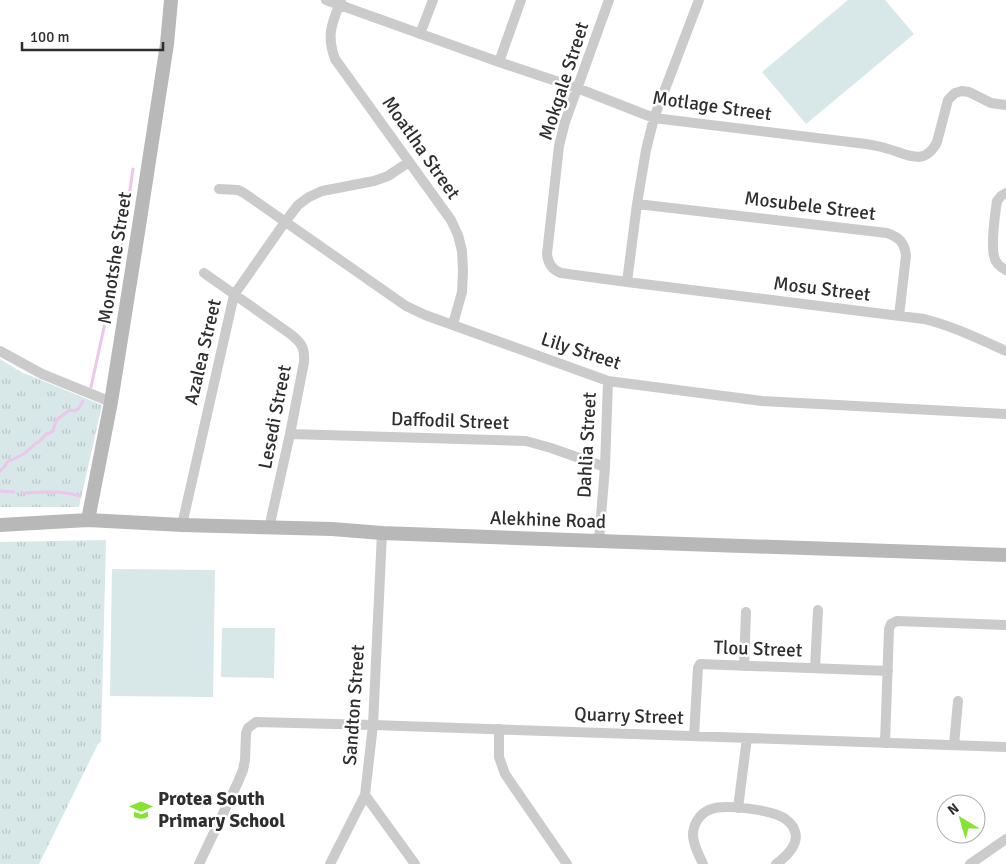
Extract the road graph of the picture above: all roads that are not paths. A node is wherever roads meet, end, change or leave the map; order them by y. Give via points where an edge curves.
1 (171, 0) edge
2 (326, 0) edge
3 (432, 0) edge
4 (521, 0) edge
5 (609, 0) edge
6 (699, 0) edge
7 (340, 2) edge
8 (420, 34) junction
9 (499, 62) junction
10 (577, 88) junction
11 (1006, 105) edge
12 (654, 118) junction
13 (409, 162) junction
14 (219, 189) dead end
15 (1006, 193) edge
16 (637, 204) junction
17 (285, 222) junction
18 (549, 262) joint
19 (1006, 270) edge
20 (204, 273) dead end
21 (627, 282) junction
22 (234, 295) junction
23 (899, 316) junction
24 (453, 324) junction
25 (0, 351) edge
26 (1006, 351) edge
27 (608, 381) junction
28 (110, 402) junction
29 (1006, 414) edge
30 (290, 434) junction
31 (605, 468) junction
32 (88, 520) junction
33 (0, 525) edge
34 (182, 525) junction
35 (270, 528) junction
36 (382, 533) junction
37 (600, 542) junction
38 (1006, 555) edge
39 (818, 610) dead end
40 (746, 612) dead end
41 (1006, 625) edge
42 (744, 666) junction
43 (815, 668) junction
44 (888, 671) junction
45 (958, 701) dead end
46 (373, 725) junction
47 (499, 729) junction
48 (694, 736) junction
49 (747, 738) junction
50 (885, 743) junction
51 (954, 745) junction
52 (1006, 747) edge
53 (365, 795) junction
54 (738, 808) junction
55 (1006, 839) edge
56 (199, 864) edge
57 (330, 864) edge
58 (415, 864) edge
59 (567, 864) edge
60 (703, 864) edge
61 (776, 864) edge
62 (970, 864) edge

1 - 28 street, Monotshe Street via 167,44
2 - 7 street, Motlage Street
3 - 8 street
4 - 9 street
5 - 10 street, Mokgale Street
6 - 12 street
7 - 8 street, Motlage Street
7 - 13 street, Moatlha Street via 330,30 335,59
8 - 9 street, Motlage Street
9 - 10 street, Motlage Street
10 - 12 street, Motlage Street
10 - 18 street, Mokgale Street via 560,146 547,250
11 - 12 street, Motlage Street via 991,103 969,92 956,93 948,100 934,148 918,158 866,144
12 - 16 street
13 - 17 street, Azalea Street via 374,181 322,191 309,197
13 - 24 street, Moatlha Street via 451,220 458,235 462,251 462,292
14 - 17 street, Lily Street via 238,190
15 - 19 street via 997,201 993,248 998,265
16 - 21 street
16 - 23 street, Mosubele Street via 893,235 905,248 906,256
17 - 22 street, Azalea Street
17 - 24 street, Lily Street via 406,306
18 - 21 street, Mosu Street via 561,273
20 - 22 street, Lesedi Street
21 - 23 street, Mosu Street
22 - 30 street, Lesedi Street via 297,339 303,348 304,362
22 - 34 street, Azalea Street
23 - 26 street, Mosu Street via 941,323
24 - 27 street, Lily Street
25 - 28 street via 42,374
27 - 29 street, Lily Street via 762,401
27 - 31 street, Dahlia Street
28 - 32 street, Monotshe Street
30 - 31 street, Daffodil Street via 526,441
30 - 35 street, Lesedi Street
31 - 37 street, Dahlia Street
32 - 33 street, Alekhine Road
32 - 34 street, Alekhine Road
34 - 35 street, Alekhine Road
35 - 36 street, Alekhine Road
36 - 37 street, Alekhine Road
36 - 46 street, Sandton Street
37 - 38 street, Alekhine Road
39 - 43 street
40 - 42 street
41 - 44 street via 894,622 890,629
42 - 43 street, Tlou Street
42 - 48 street, Tlou Street via 700,664
43 - 44 street, Tlou Street
44 - 50 street
45 - 51 street
46 - 47 street, Quarry Street
46 - 53 street, Sandton Street
46 - 56 street, Quarry Street via 262,721 252,724 246,733 243,770
47 - 48 street, Quarry Street
47 - 59 street via 499,757 504,774
48 - 49 street, Quarry Street
49 - 50 street, Quarry Street
49 - 54 street
50 - 51 street, Quarry Street
51 - 52 street, Quarry Street
53 - 57 street
53 - 58 street
54 - 60 street via 716,808 700,816 693,836
54 - 61 street via 770,813 791,824 796,837 793,846
55 - 62 street

